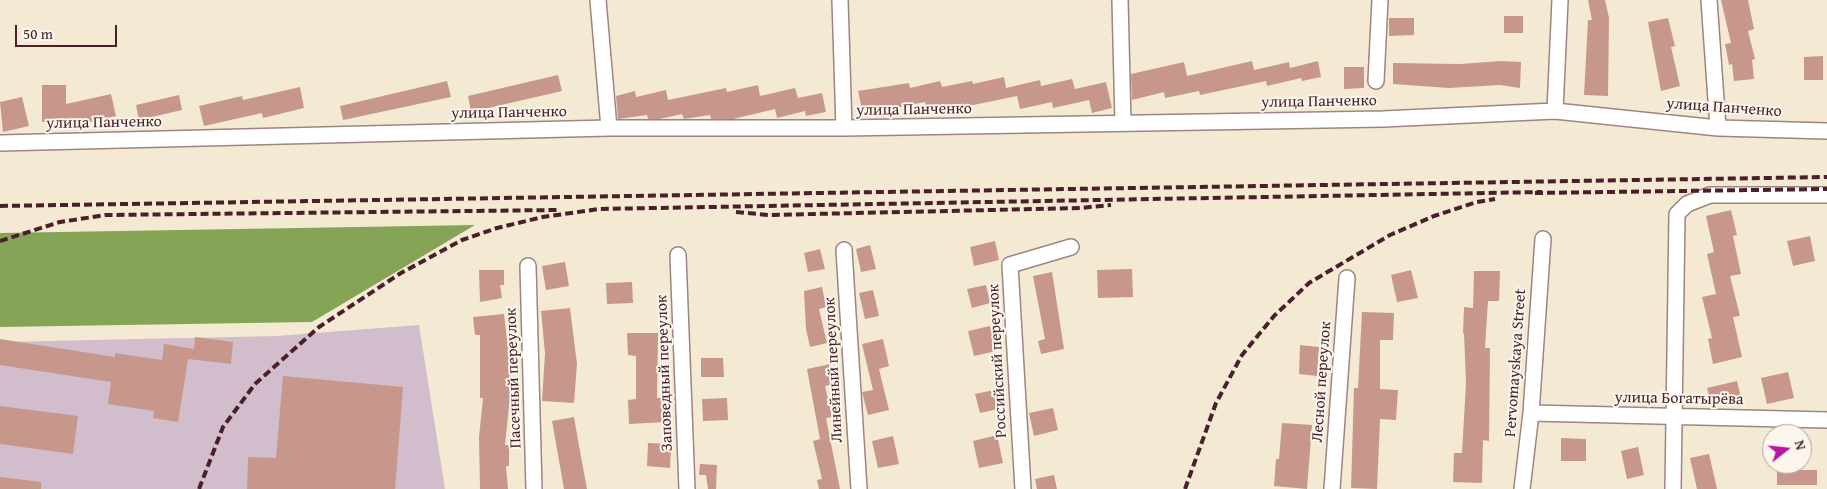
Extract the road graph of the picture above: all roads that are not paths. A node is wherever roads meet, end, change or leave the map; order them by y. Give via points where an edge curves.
1 (598, 0) edge
2 (840, 0) edge
3 (1120, 0) edge
4 (1380, 0) edge
5 (1560, 0) edge
6 (1709, 0) edge
7 (1376, 81) dead end
8 (1555, 111) junction
9 (1123, 123) junction
10 (609, 128) junction
11 (844, 128) junction
12 (1718, 128) junction
13 (1827, 131) edge
14 (0, 143) edge
15 (1827, 194) edge
16 (1543, 238) dead end
17 (1071, 247) dead end
18 (844, 250) dead end
19 (678, 255) dead end
20 (528, 266) dead end
21 (1347, 278) dead end
22 (1531, 413) junction
23 (1674, 416) junction
24 (1827, 420) edge
25 (534, 489) edge
26 (687, 489) edge
27 (859, 489) edge
28 (1023, 489) edge
29 (1332, 489) edge
30 (1522, 489) edge
31 (1673, 489) edge

1 - 10 street
2 - 11 street
3 - 9 street
4 - 7 street
5 - 8 street
6 - 12 street
8 - 9 street, улица Панченко via 1383,119
8 - 12 street, улица Панченко
9 - 11 street, улица Панченко
10 - 11 street, улица Панченко
10 - 14 street, улица Панченко
12 - 13 street, улица Панченко
15 - 23 street via 1710,195 1687,204 1677,214
16 - 22 street, Pervomayskaya Street
17 - 28 street, Российский переулок via 1010,265
18 - 27 street, Линейный переулок
19 - 26 street, Заповедный переулок
20 - 25 street, Пасечный переулок
21 - 29 street, Лесной переулок
22 - 23 street, улица Богатырёва
22 - 30 street, Pervomayskaya Street
23 - 24 street, улица Богатырёва
23 - 31 street

